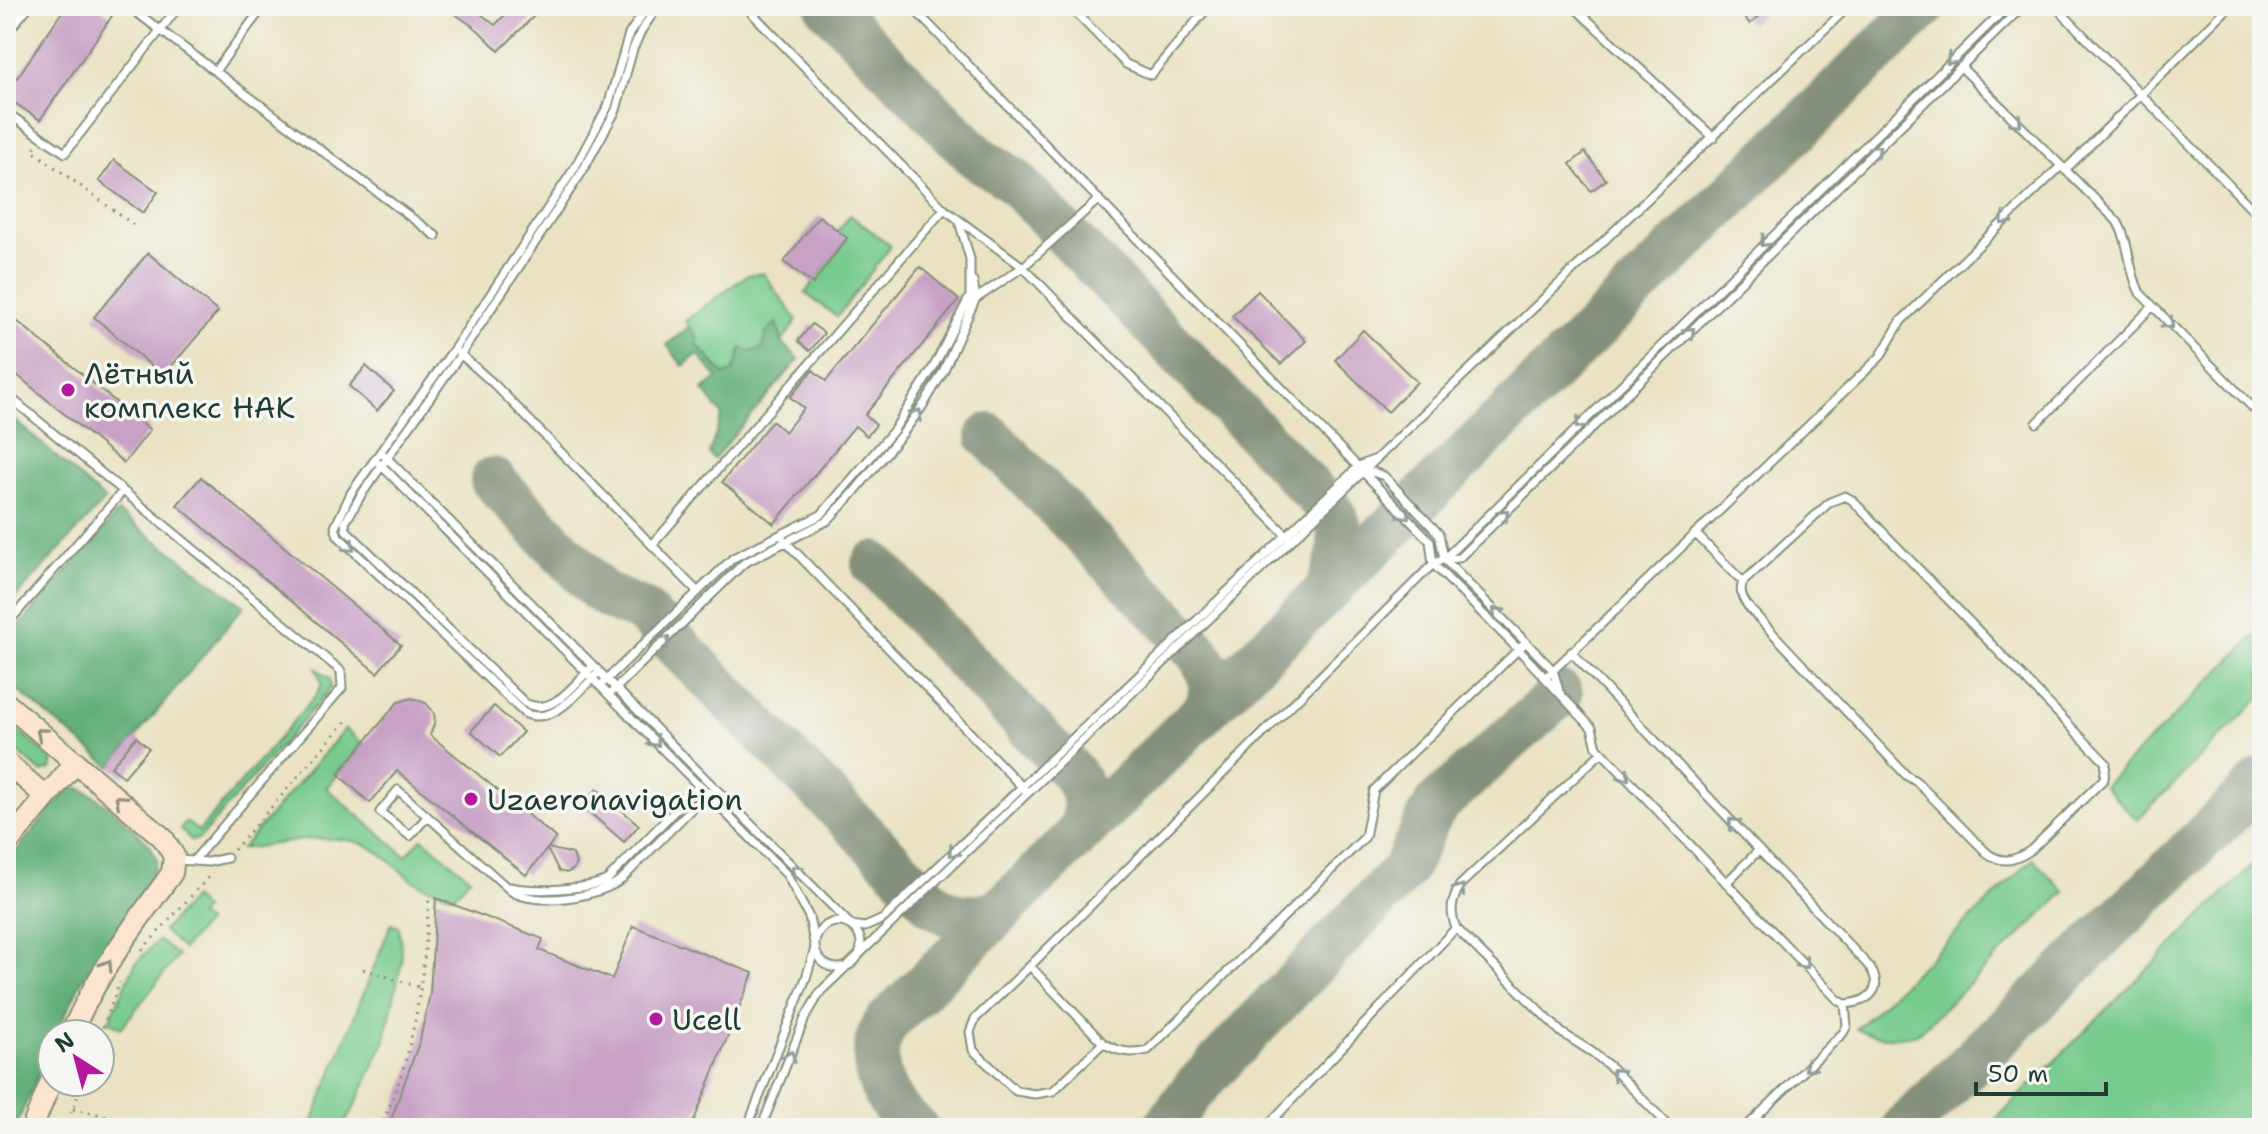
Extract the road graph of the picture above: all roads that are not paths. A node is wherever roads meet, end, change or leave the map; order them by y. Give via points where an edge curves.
1 (29, 6) edge
2 (128, 6) edge
3 (179, 6) edge
4 (244, 6) edge
5 (648, 6) edge
6 (658, 6) edge
7 (745, 6) edge
8 (911, 6) edge
9 (1069, 6) edge
10 (1209, 6) edge
11 (1573, 6) edge
12 (1592, 6) edge
13 (1849, 6) edge
14 (2008, 6) edge
15 (2023, 6) edge
16 (2055, 6) edge
17 (2230, 6) edge
18 (1584, 16) junction
19 (160, 30) junction
20 (6, 34) edge
21 (1961, 67) junction
22 (215, 71) junction
23 (2142, 94) junction
24 (6, 112) edge
25 (1714, 138) junction
26 (2063, 168) junction
27 (1099, 199) junction
28 (944, 209) junction
29 (2262, 219) edge
30 (959, 221) junction
31 (436, 236) dead end
32 (970, 259) junction
33 (1023, 267) junction
34 (976, 298) junction
35 (2152, 307) junction
36 (960, 315) junction
37 (458, 351) junction
38 (6, 394) edge
39 (2262, 417) edge
40 (2037, 423) dead end
41 (384, 455) junction
42 (379, 463) junction
43 (1363, 469) junction
44 (123, 491) junction
45 (1695, 533) junction
46 (782, 538) junction
47 (1289, 538) junction
48 (653, 544) junction
49 (1444, 559) junction
50 (1433, 564) junction
51 (1743, 582) junction
52 (698, 592) junction
53 (6, 625) edge
54 (1526, 642) junction
55 (1518, 649) junction
56 (1571, 652) junction
57 (596, 669) junction
58 (1553, 670) junction
59 (590, 676) junction
60 (1545, 678) junction
61 (607, 680) junction
62 (600, 686) junction
63 (616, 689) junction
64 (1560, 694) junction
65 (609, 695) junction
66 (6, 703) edge
67 (1602, 752) junction
68 (6, 762) edge
69 (76, 762) junction
70 (706, 779) junction
71 (699, 786) junction
72 (713, 786) junction
73 (1025, 790) junction
74 (706, 793) junction
75 (46, 797) junction
76 (427, 817) junction
77 (6, 845) edge
78 (1759, 850) junction
79 (227, 858) dead end
80 (184, 860) junction
81 (1726, 883) junction
82 (504, 885) junction
83 (851, 925) junction
84 (1456, 928) junction
85 (815, 948) junction
86 (852, 963) junction
87 (1030, 966) junction
88 (1845, 1004) junction
89 (78, 1018) edge
90 (1103, 1043) junction
91 (44, 1098) edge
92 (32, 1128) edge
93 (747, 1128) edge
94 (761, 1128) edge
95 (1265, 1128) edge
96 (1671, 1128) edge
97 (1745, 1128) edge

1 - 20 lane
2 - 19 lane
3 - 19 lane
4 - 22 lane via 257,15
5 - 37 lane via 629,34 608,106 584,150
6 - 37 lane via 641,31 616,110 589,160
7 - 28 lane
8 - 27 lane
9 - 10 lane via 1126,64 1151,75
11 - 18 lane
12 - 18 lane
13 - 25 lane
14 -> 49 lane
15 - 21 lane
16 - 23 lane
17 - 23 lane
18 - 25 lane
19 - 22 lane
19 - 24 lane via 65,153
21 -> 26 lane
49 -> 21 lane via 1459,558
22 - 31 lane
23 - 26 lane
23 - 29 lane
25 - 43 lane
26 - 35 lane via 2121,227 2134,283
26 -> 45 lane via 1901,321 1880,357
27 - 33 lane
27 - 43 lane
28 - 30 lane
28 - 48 lane
30 - 32 lane
30 - 33 lane
32 - 34 lane
32 - 36 lane via 970,296
33 - 34 lane
33 - 47 lane
34 - 36 lane
46 -> 34 lane via 827,521 903,433 943,372
35 -> 39 lane
35 - 40 lane
36 - 46 lane via 894,430 821,515
37 - 41 lane
37 - 48 lane
38 - 44 lane
41 - 42 lane
41 - 57 lane
42 - 59 lane
42 - 59 lane via 349,514 346,530 525,703 536,709 548,707
43 - 47 lane
43 - 49 lane via 1384,476 1439,534
43 -> 50 lane via 1430,541
44 - 53 lane
44 - 80 lane via 343,675 336,695
45 - 51 lane
45 - 56 lane
46 - 52 lane via 733,558
63 -> 46 lane via 744,563
46 - 73 lane
47 - 73 lane
48 - 52 lane
49 - 50 lane
54 -> 49 lane
50 - 55 lane
50 - 87 lane
51 - 51 lane via 1741,595 1751,610 1906,775 1995,859 2011,860 2031,850 2104,779 2103,758 1845,496 1830,502
52 - 61 lane
54 - 55 lane
54 - 58 lane
55 - 60 lane
55 - 90 lane via 1374,790 1365,837 1158,1042 1135,1053
56 - 58 lane
78 -> 56 lane
57 - 59 lane
57 - 61 lane
58 - 60 lane
58 - 64 lane
59 - 62 lane
60 - 64 lane
61 - 62 lane
61 - 63 lane
62 - 65 lane
63 - 65 lane
63 - 70 lane
64 - 67 lane via 1592,728
65 -> 71 lane
69 -> 66 main road
67 -> 81 lane
84 -> 67 lane via 1450,914 1460,885
68 - 75 main road
69 - 75 main road
80 -> 69 main road
70 - 71 lane
70 - 72 lane
71 - 74 lane
71 - 82 lane via 607,880 535,890
72 - 74 lane
83 -> 72 lane
73 -> 83 lane via 883,919 867,927
73 - 86 lane
74 - 82 lane via 605,890 536,899
74 - 85 lane via 794,885 809,917
75 - 77 main road
76 - 76 lane via 398,790 380,812 410,836
76 - 82 lane
78 - 81 lane
78 - 88 lane via 1877,975 1877,985 1867,996
79 - 80 lane
89 -> 80 main road via 109,961
81 -> 88 lane
83 - 85 lane via 837,921 823,927
83 - 86 lane via 861,944
84 - 95 lane
96 -> 84 lane via 1613,1069 1562,1033
85 - 86 lane via 829,967
85 - 93 lane
94 -> 86 lane via 810,1006
87 - 90 lane
87 - 90 lane via 975,1019 970,1032 973,1050 1016,1091 1035,1094 1053,1091
88 -> 97 lane via 1843,1033
91 - 92 main road

